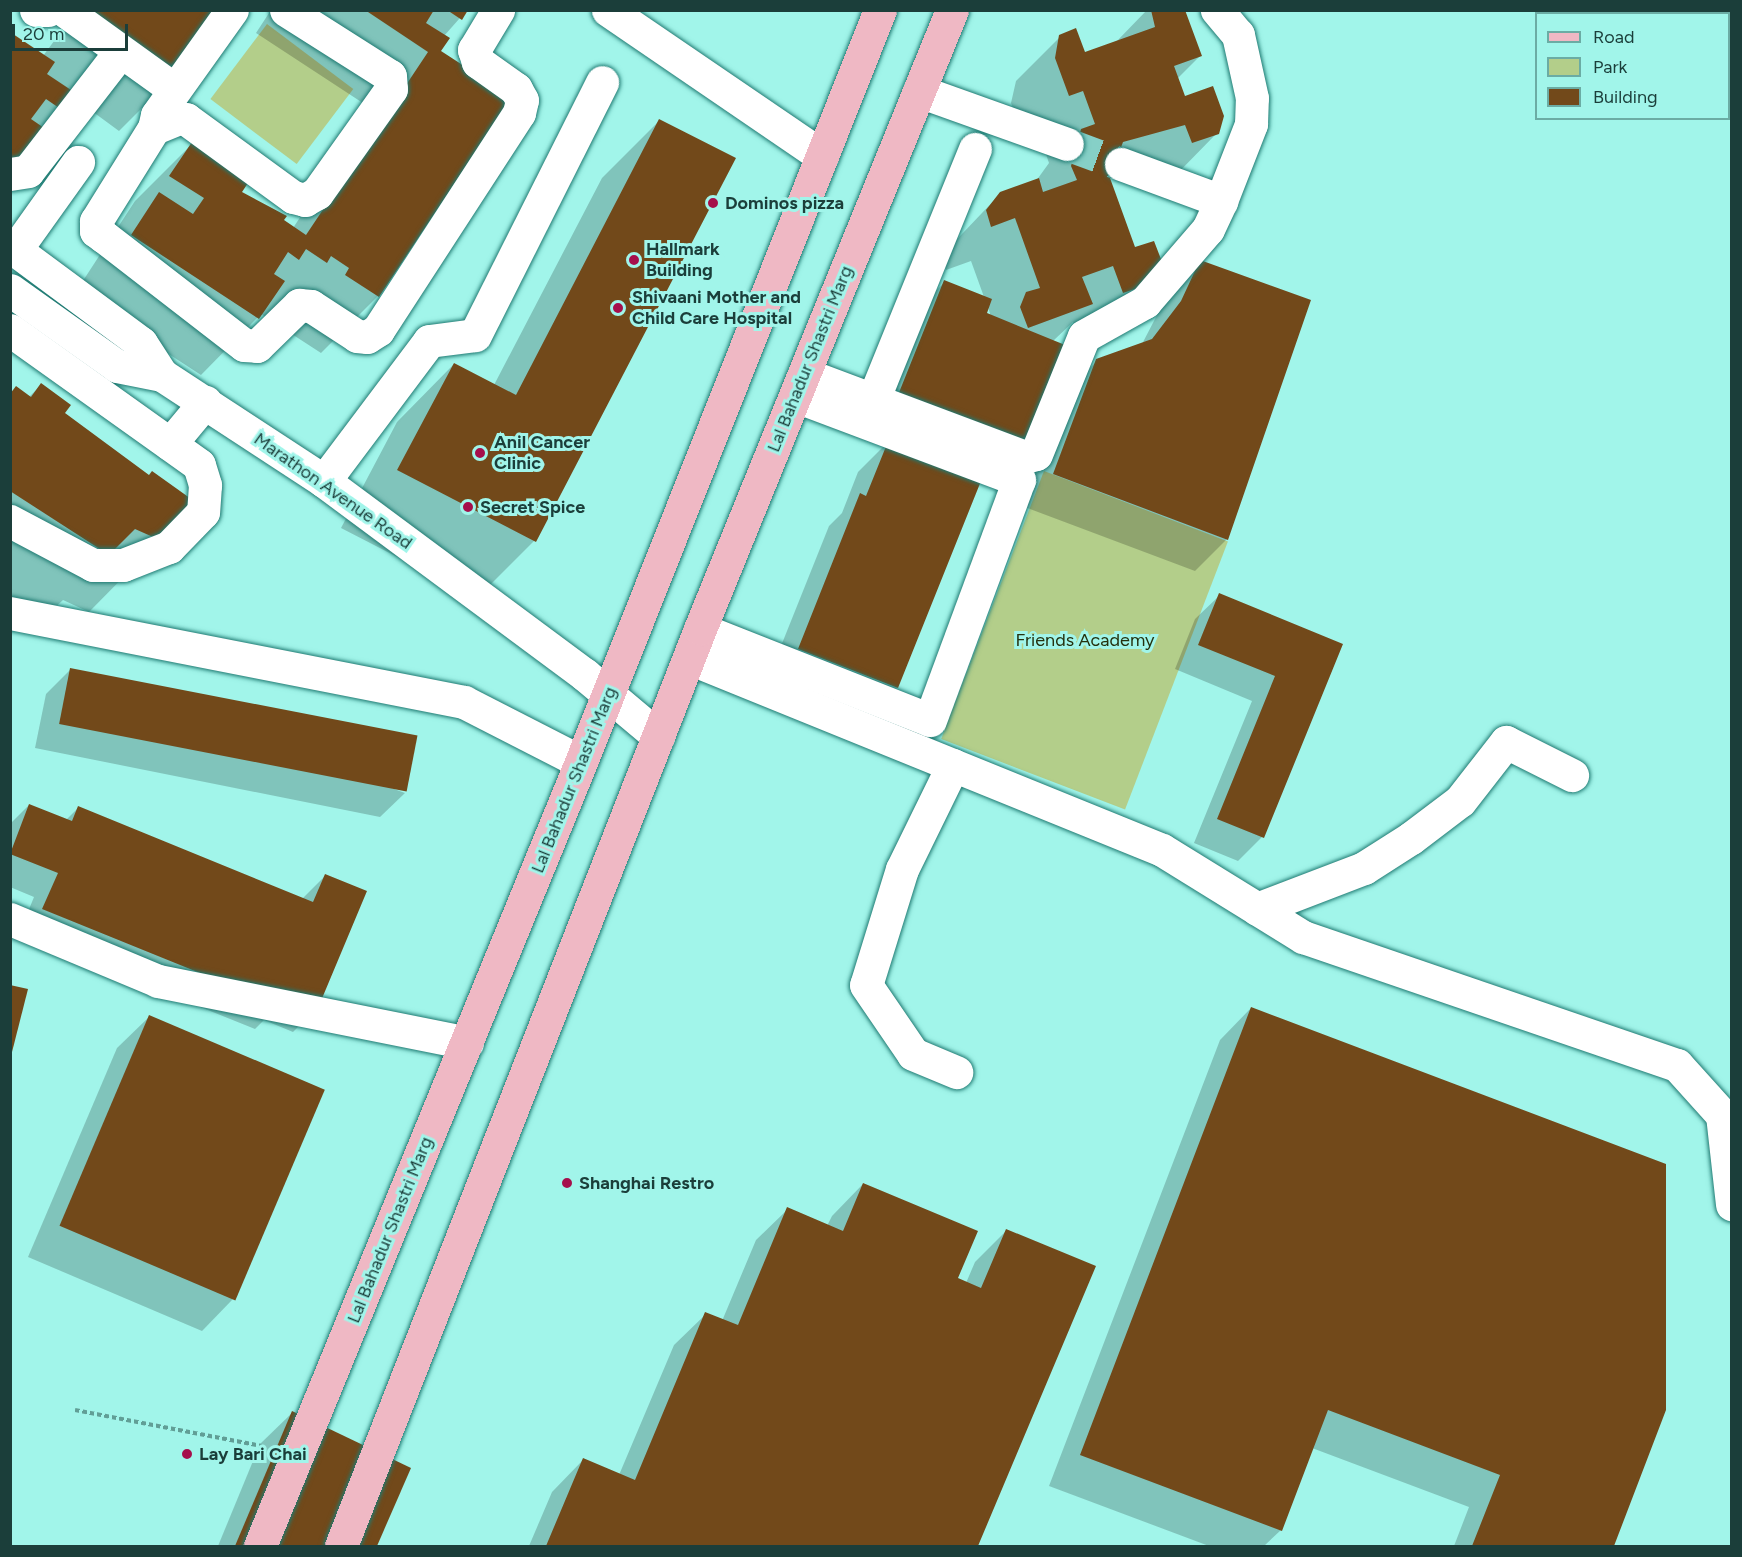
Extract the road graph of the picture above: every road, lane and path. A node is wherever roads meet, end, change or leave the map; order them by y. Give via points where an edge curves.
1 (36, 10) edge
2 (48, 10) edge
3 (64, 10) edge
4 (232, 10) edge
5 (286, 10) edge
6 (498, 10) edge
7 (609, 10) edge
8 (880, 10) edge
9 (952, 10) edge
10 (1218, 10) edge
11 (120, 52) junction
12 (602, 82) dead end
13 (174, 89) junction
14 (919, 91) junction
15 (154, 128) junction
16 (50, 142) junction
17 (1067, 144) tunnel mouth
18 (975, 149) dead end
19 (822, 156) junction
20 (78, 162) junction
21 (1121, 164) tunnel mouth
22 (10, 174) edge
23 (116, 187) junction
24 (1221, 201) junction
25 (13, 248) edge
26 (10, 290) edge
27 (10, 330) edge
28 (162, 375) junction
29 (800, 385) junction
30 (873, 400) junction
31 (205, 402) junction
32 (170, 444) junction
33 (324, 481) junction
34 (10, 521) edge
35 (10, 613) edge
36 (695, 644) junction
37 (609, 693) junction
38 (658, 736) junction
39 (581, 762) junction
40 (953, 765) junction
41 (1572, 776) dead end
42 (1257, 909) junction
43 (10, 918) edge
44 (467, 1043) junction
45 (956, 1072) dead end
46 (1731, 1204) edge
47 (75, 1410) dead end
48 (298, 1453) junction
49 (260, 1546) edge
50 (341, 1546) edge

1 - 2 street
3 - 11 street
4 - 13 street
5 - 15 street via 390,76 391,89 317,193 305,200 293,197 186,119
6 - 23 street via 474,50 478,62 516,89 522,100 519,113 378,330 367,337 357,336 310,306 299,305 257,346 244,345 96,231 99,213
7 - 19 street
8 - 19 main road, Lal Bahadur Shastri Marg
9 - 14 main road, Lal Bahadur Shastri Marg
10 - 24 street via 1238,36 1252,98 1251,124
11 - 13 street
11 - 16 street
12 - 33 street via 475,335 429,341
13 - 15 street via 157,115
14 - 17 street
14 - 29 main road, Lal Bahadur Shastri Marg
15 - 23 street
16 - 20 street
16 - 22 street via 28,171
18 - 30 street
19 - 37 main road, Lal Bahadur Shastri Marg
20 - 23 street
20 - 25 street
21 - 24 street
24 - 30 street via 1208,229 1145,302 1084,336 1031,457
25 - 28 street, Marathon Avenue Road via 141,343
26 - 28 street via 117,366
27 - 32 street
28 - 31 street, Marathon Avenue Road
29 - 30 street
29 - 36 main road, Lal Bahadur Shastri Marg
29 - 36 street via 1019,480 930,720
31 - 32 street
31 - 33 street, Marathon Avenue Road
32 - 34 street via 199,465 205,485 203,512 170,547 123,565 93,566
33 - 37 street, Marathon Avenue Road
35 - 39 street via 464,702
36 - 38 main road, Lal Bahadur Shastri Marg
36 - 40 street
37 - 38 street, Marathon Avenue Road
37 - 39 main road, Lal Bahadur Shastri Marg
38 - 50 main road, Lal Bahadur Shastri Marg
39 - 44 main road, Lal Bahadur Shastri Marg
40 - 42 street via 1162,850
40 - 45 street via 902,869 866,985 913,1054
41 - 42 street via 1506,741 1460,801 1411,838 1364,868
42 - 46 street via 1303,937 1677,1065 1722,1115
43 - 44 street via 158,981
44 - 48 main road, Lal Bahadur Shastri Marg
47 - 48 path
48 - 49 main road, Lal Bahadur Shastri Marg

